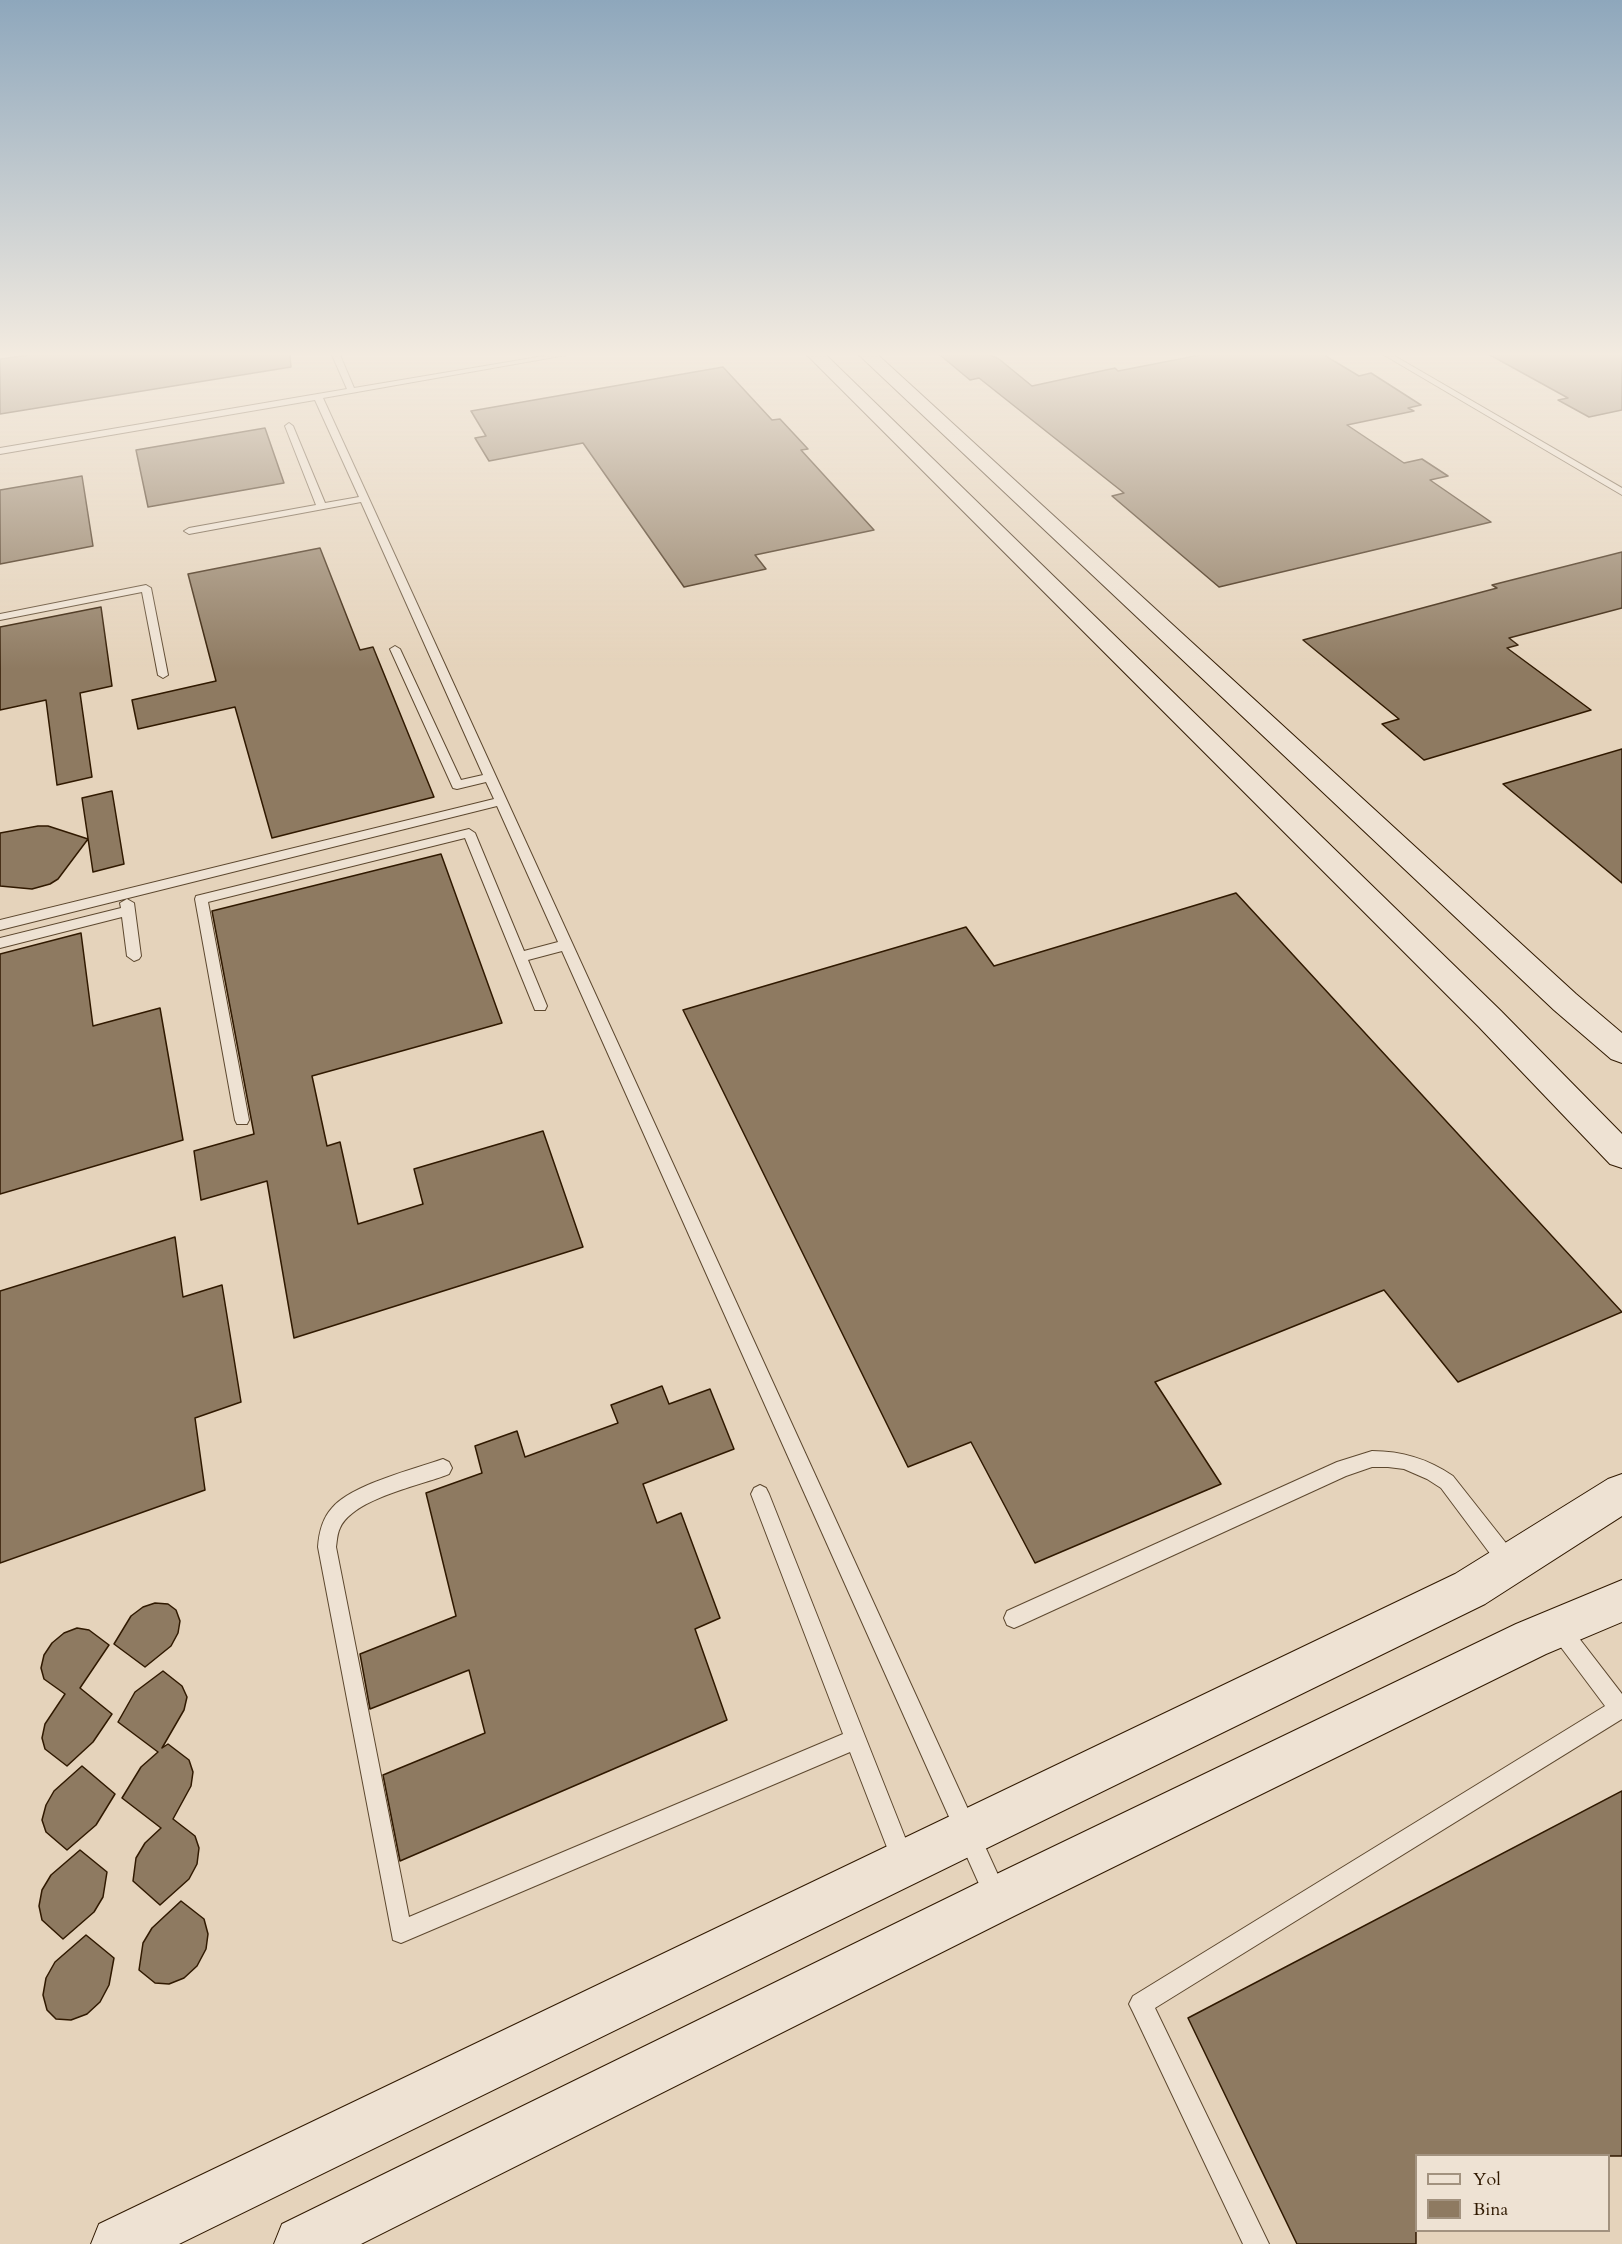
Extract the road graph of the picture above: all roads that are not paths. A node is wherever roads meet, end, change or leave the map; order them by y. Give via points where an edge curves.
1 (303, 460) edge
2 (347, 460) edge
3 (922, 460) edge
4 (981, 460) edge
5 (1567, 460) edge
6 (1622, 492) edge
7 (365, 499) junction
8 (322, 507) junction
9 (189, 531) dead end
10 (0, 617) edge
11 (396, 650) dead end
12 (163, 675) dead end
13 (490, 777) junction
14 (501, 801) junction
15 (126, 894) junction
16 (128, 911) junction
17 (0, 925) edge
18 (0, 943) edge
19 (566, 945) junction
20 (134, 956) dead end
21 (520, 957) junction
22 (540, 1006) dead end
23 (1622, 1051) edge
24 (242, 1120) dead end
25 (1622, 1155) edge
26 (443, 1468) dead end
27 (1622, 1493) edge
28 (760, 1494) dead end
29 (1509, 1564) junction
30 (1622, 1601) edge
31 (1014, 1618) dead end
32 (1558, 1627) junction
33 (1621, 1707) edge
34 (856, 1739) junction
35 (966, 1832) junction
36 (904, 1862) junction
37 (997, 1899) junction
38 (119, 2244) edge
39 (302, 2244) edge
40 (1256, 2244) edge

1 - 8 lane
2 - 7 lane
3 - 25 street via 1490,1019
4 - 23 street
5 - 6 lane
7 - 8 lane
7 - 13 lane
8 - 9 lane
10 - 12 lane via 146,588
11 - 13 lane via 457,785
13 - 14 lane
14 - 15 lane
14 - 19 lane
15 - 16 lane
15 - 17 lane
16 - 18 lane
16 - 20 lane
19 - 21 lane
19 - 35 lane
21 - 22 lane
21 - 24 lane via 469,833 201,899
26 - 34 lane via 356,1498 337,1514 327,1536 401,1932
27 - 29 street
28 - 34 lane
29 - 31 lane via 1447,1482 1405,1461 1372,1459 1343,1468
29 - 35 street via 1470,1588
30 - 32 street
32 - 33 lane
32 - 37 street
33 - 40 lane via 1141,2004
34 - 36 lane
35 - 36 street
35 - 37 lane
36 - 38 street
37 - 39 street

